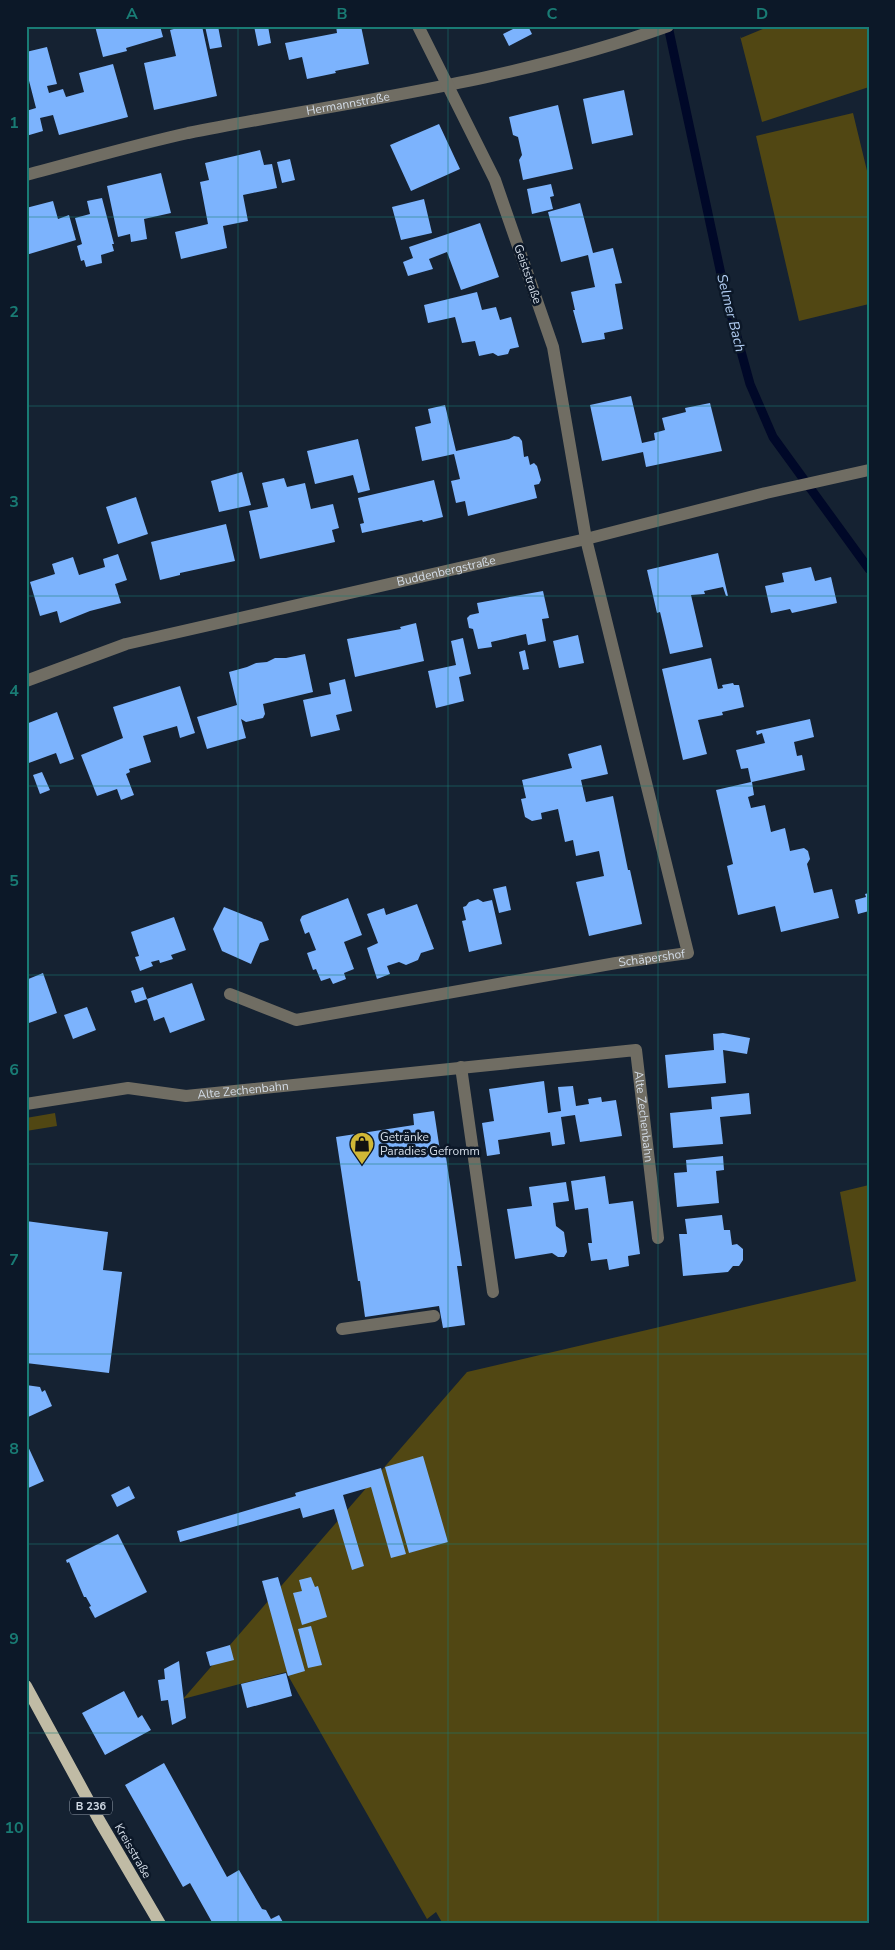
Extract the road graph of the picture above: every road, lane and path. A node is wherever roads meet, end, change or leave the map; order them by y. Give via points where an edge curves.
1 (418, 26) edge
2 (668, 26) edge
3 (448, 86) junction
4 (26, 175) edge
5 (869, 470) edge
6 (586, 539) junction
7 (26, 681) edge
8 (230, 994) dead end
9 (461, 1067) junction
10 (26, 1104) edge
11 (658, 1238) dead end
12 (493, 1292) dead end
13 (434, 1316) dead end
14 (342, 1330) dead end
15 (26, 1686) edge
16 (160, 1924) edge

1 - 3 street, Geiststraße
2 - 3 street, Hermannstraße via 558,60
3 - 4 street, Hermannstraße via 186,134
3 - 6 street, Geiststraße via 495,180 553,347
5 - 6 street, Buddenbergstraße
6 - 7 street, Buddenbergstraße via 126,644
6 - 8 street, Schäpershof via 688,954 616,963 296,1020
9 - 10 street, Alte Zechenbahn via 186,1096 128,1088
9 - 11 street, Alte Zechenbahn via 636,1050
9 - 12 street
13 - 14 street
15 - 16 main road, Kreisstraße / B 236

